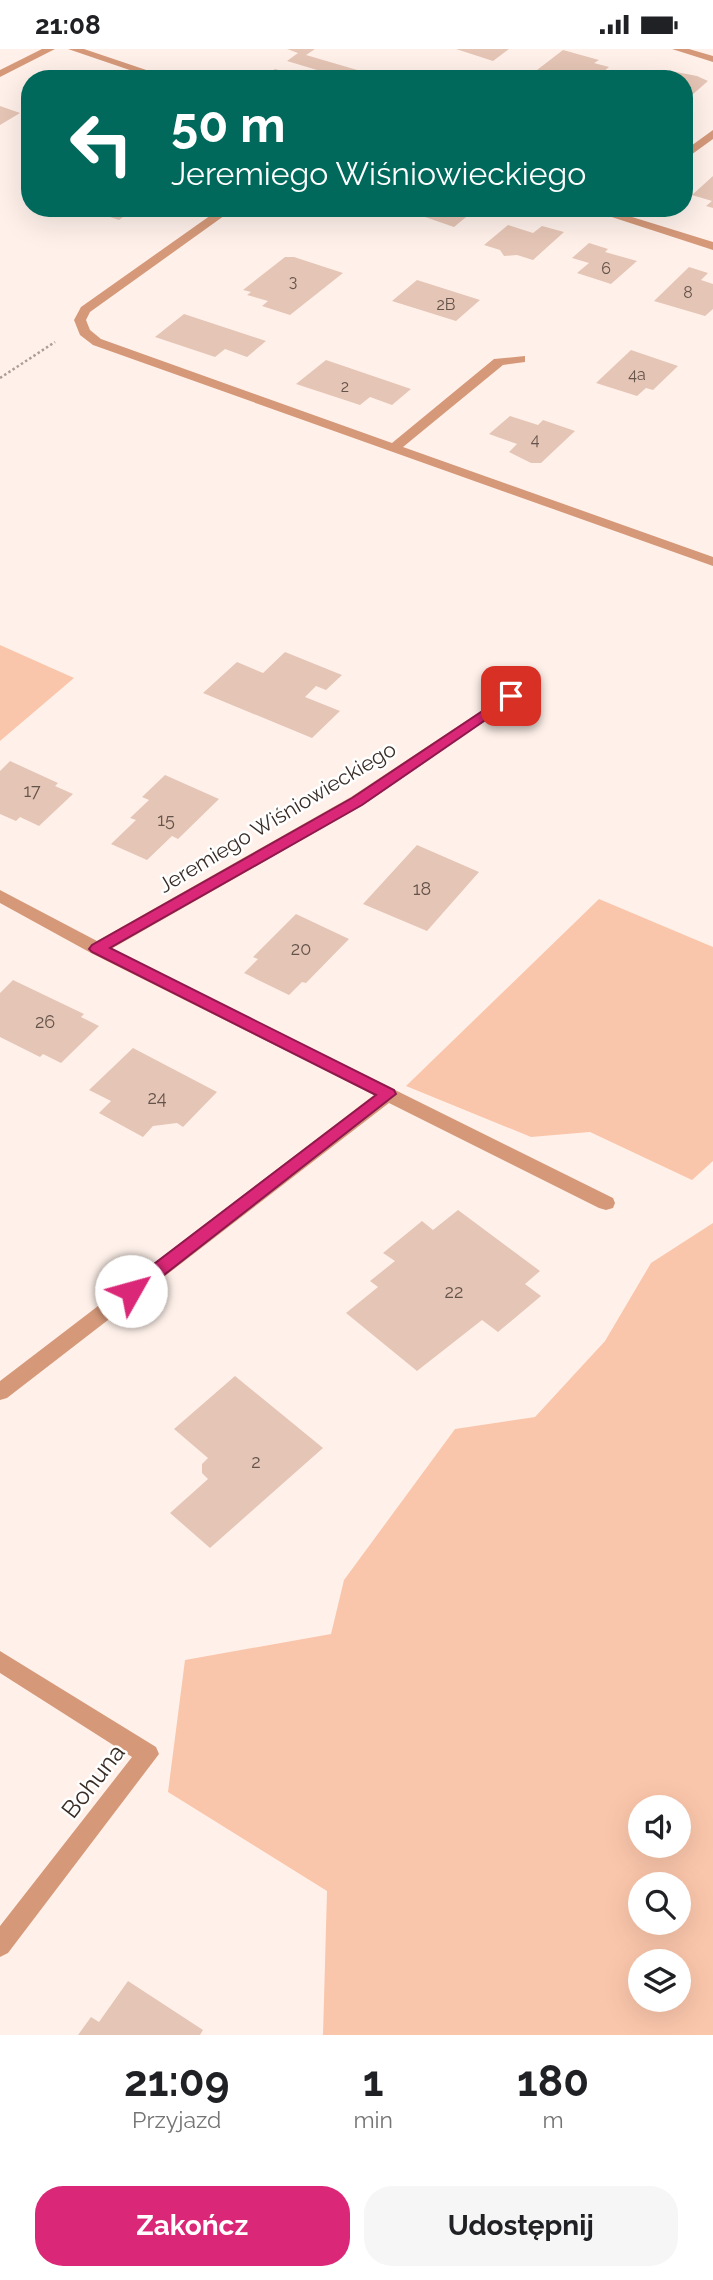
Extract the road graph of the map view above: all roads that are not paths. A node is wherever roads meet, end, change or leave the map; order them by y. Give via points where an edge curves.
1 (50, 49) edge
2 (73, 49) edge
3 (677, 49) edge
4 (713, 59) edge
5 (140, 70) edge
6 (0, 74) edge
7 (713, 132) edge
8 (693, 149) edge
9 (216, 217) edge
10 (634, 217) edge
11 (713, 246) edge
12 (520, 359) dead end
13 (396, 446) junction
14 (713, 562) edge
15 (511, 696) dead end
16 (0, 896) edge
17 (97, 949) junction
18 (388, 1094) junction
19 (606, 1203) dead end
20 (0, 1392) edge
21 (0, 1661) edge
22 (0, 1945) edge

1 - 6 street
2 - 5 street
3 - 4 street
7 - 8 street
9 - 13 street via 85,310 80,320 84,332 97,342
10 - 11 street
12 - 13 street via 499,362
13 - 14 street
15 - 17 street, Jeremiego Wiśniowieckiego via 357,801
16 - 17 street
17 - 18 street
18 - 19 street
18 - 20 street
21 - 22 street, Bohuna via 148,1754

